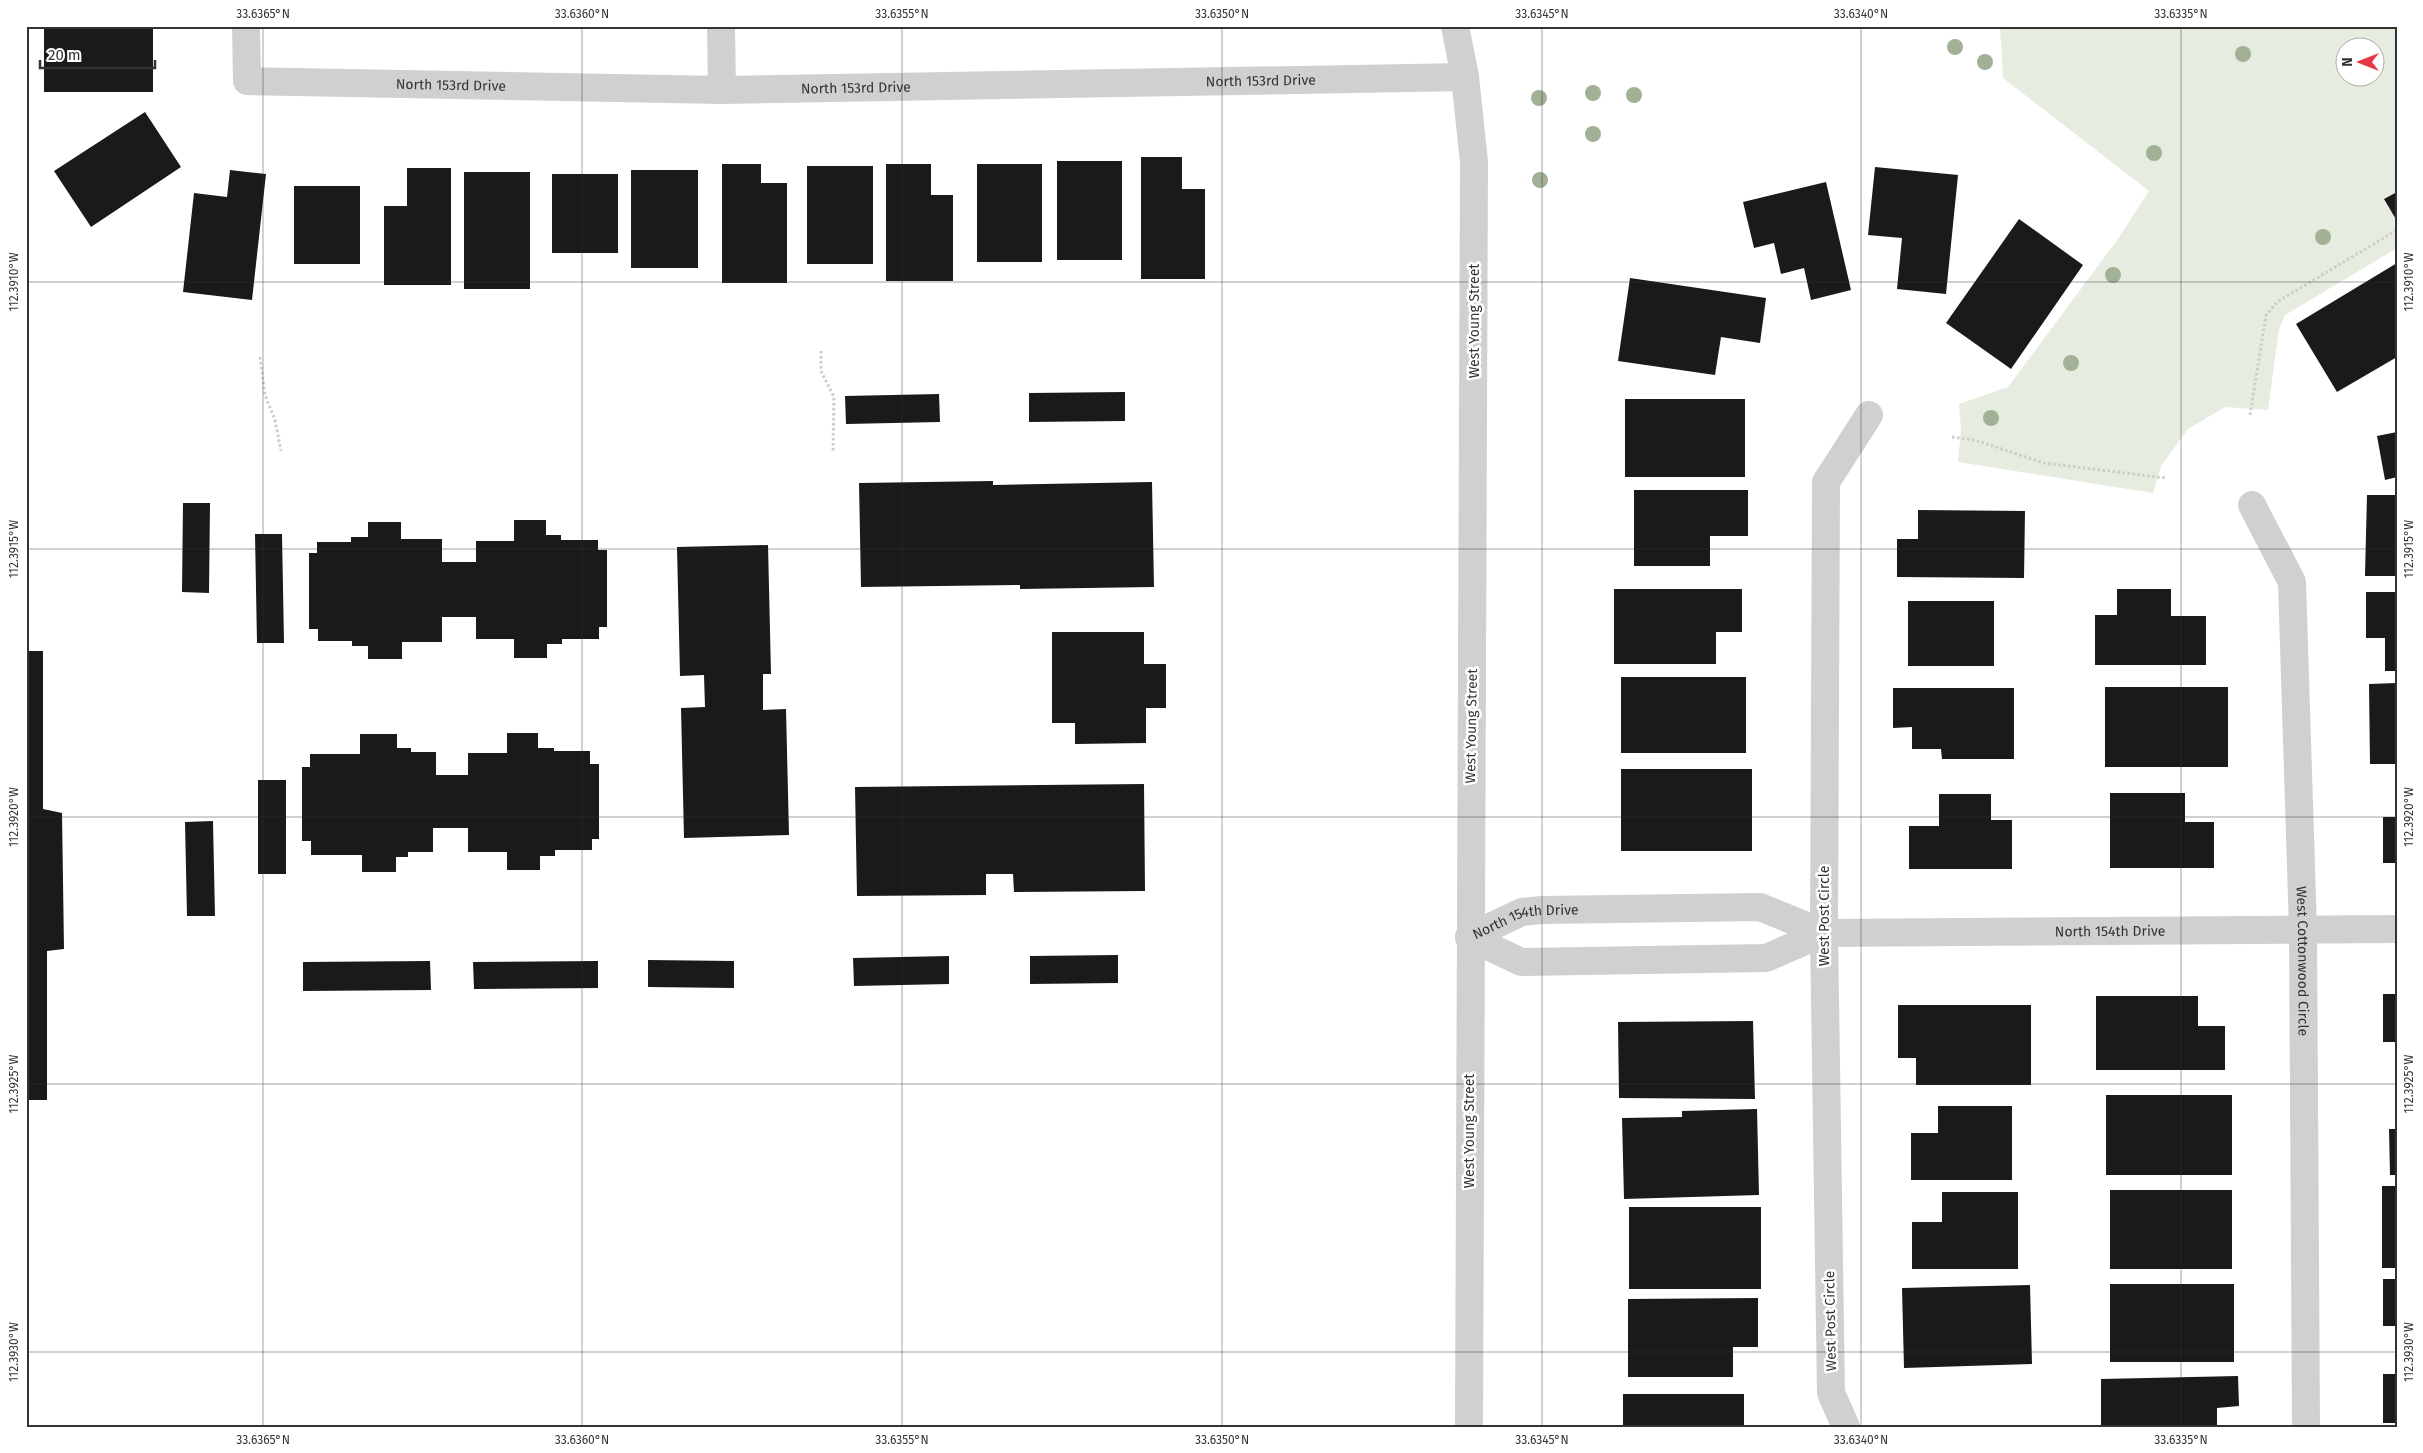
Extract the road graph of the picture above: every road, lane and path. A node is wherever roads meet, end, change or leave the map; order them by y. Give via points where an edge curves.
1 (246, 26) edge
2 (722, 26) edge
3 (1455, 26) edge
4 (1466, 77) junction
5 (722, 90) junction
6 (2397, 230) edge
7 (821, 351) dead end
8 (260, 357) dead end
9 (1869, 416) dead end
10 (2250, 416) dead end
11 (1952, 437) dead end
12 (281, 451) dead end
13 (833, 451) dead end
14 (2166, 478) dead end
15 (2252, 505) dead end
16 (2397, 929) edge
17 (2303, 930) junction
18 (1824, 933) junction
19 (1469, 936) junction
20 (1469, 1427) edge
21 (1846, 1427) edge
22 (2306, 1427) edge

1 - 5 street, North 153rd Drive via 247,81
2 - 5 street
3 - 4 street, West Young Street
4 - 5 street, North 153rd Drive
4 - 19 street, West Young Street via 1474,162
6 - 10 path via 2277,302 2266,315
7 - 13 path via 821,371 834,397
8 - 12 path via 265,395 275,420
9 - 18 street, West Post Circle via 1826,482
11 - 14 path via 1975,440 2044,463
15 - 17 street, West Cottonwood Circle via 2292,582
16 - 17 street, North 154th Drive
17 - 18 street, North 154th Drive
17 - 22 street, West Cottonwood Circle
18 - 19 street, North 154th Drive via 1760,907 1542,910 1522,912
18 - 19 street, North 154th Drive via 1766,958 1521,962
18 - 21 street, West Post Circle via 1831,1393
19 - 20 street, West Young Street

